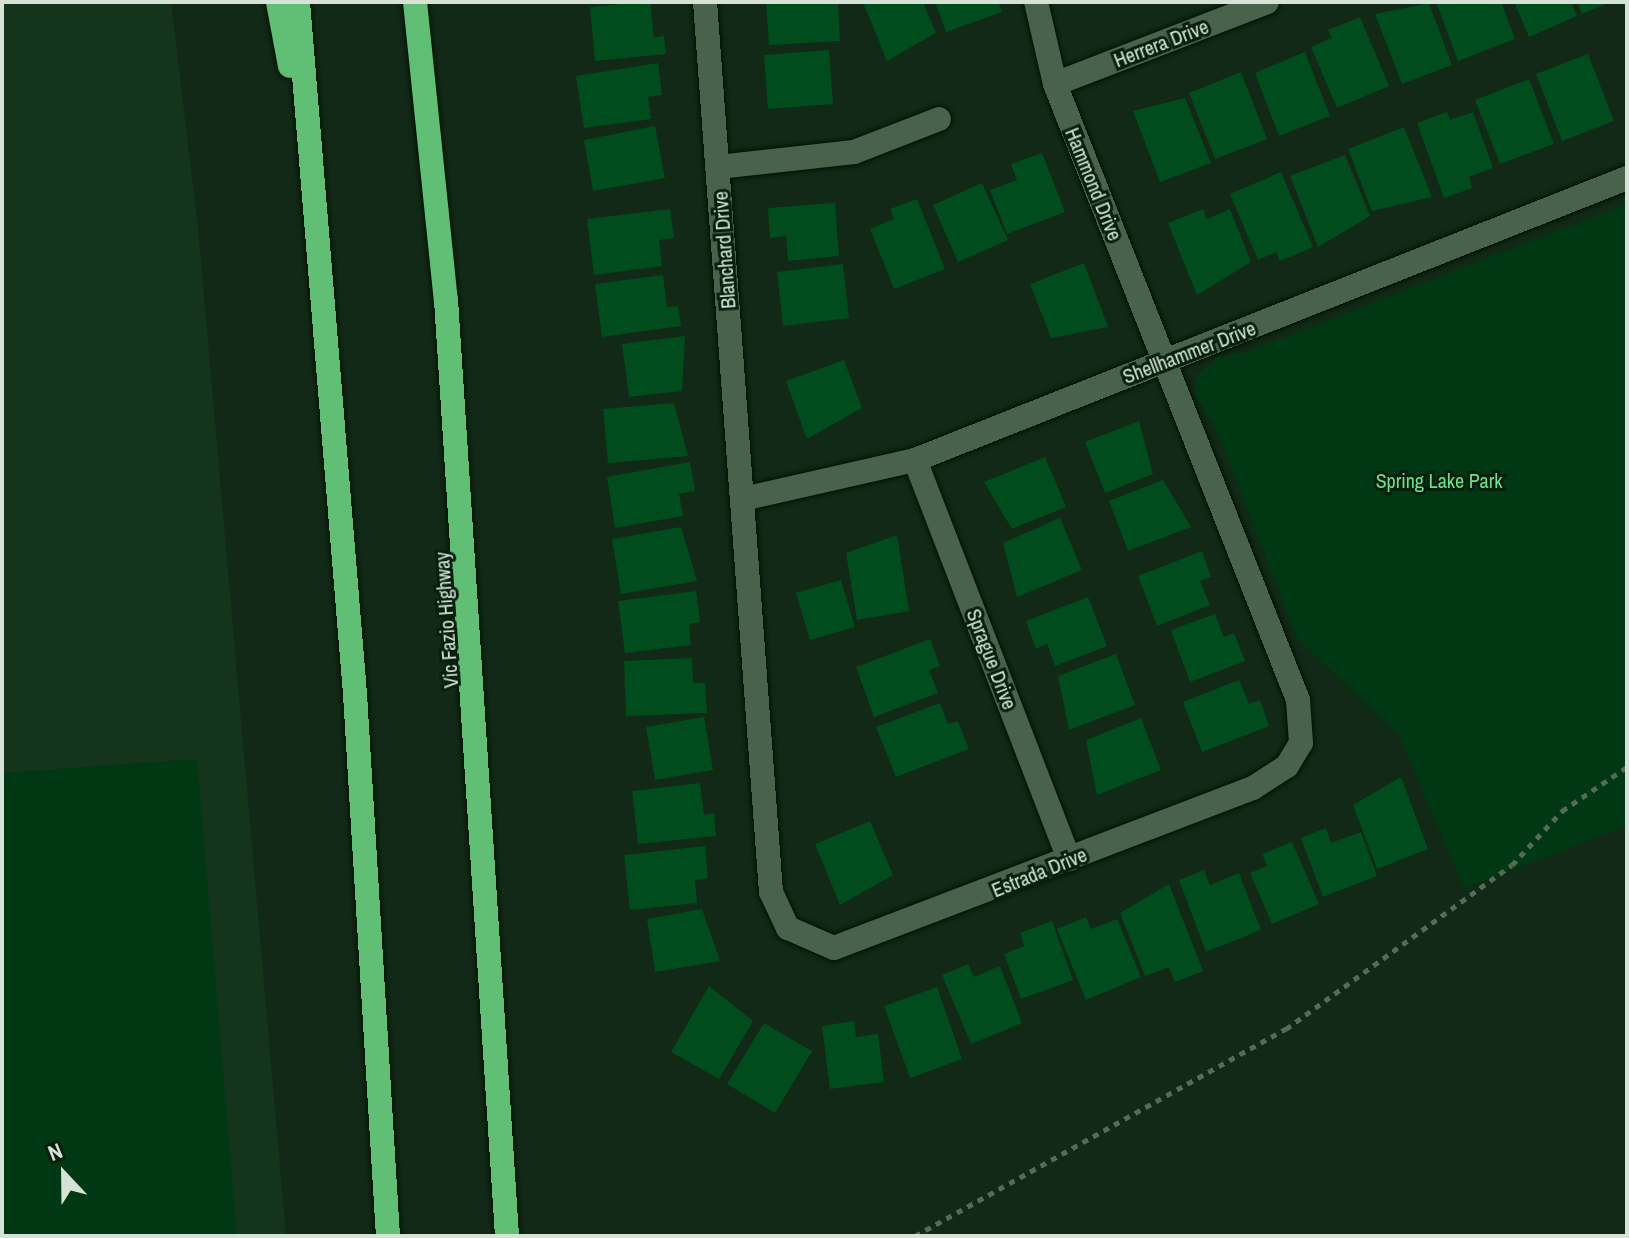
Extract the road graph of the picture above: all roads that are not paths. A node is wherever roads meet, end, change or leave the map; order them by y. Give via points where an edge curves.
1 (278, 2) edge
2 (298, 2) edge
3 (415, 2) edge
4 (705, 2) edge
5 (1036, 2) edge
6 (1267, 2) edge
7 (1055, 84) junction
8 (939, 119) dead end
9 (718, 167) junction
10 (1627, 178) edge
11 (319, 215) junction
12 (1164, 361) junction
13 (915, 460) junction
14 (743, 499) junction
15 (1069, 859) junction
16 (388, 1236) edge
17 (507, 1236) edge

1 - 11 highway
2 - 11 highway
3 - 17 highway, Vic Fazio Highway via 448,331
4 - 9 street, Blanchard Drive
5 - 7 street, Hammond Drive
6 - 7 street, Herrera Drive
7 - 12 street, Hammond Drive
8 - 9 street via 854,152
9 - 14 street, Blanchard Drive
10 - 12 street, Shellhammer Drive
11 - 16 highway
12 - 13 street, Shellhammer Drive
12 - 15 street, Estrada Drive via 1304,729 1297,754 1274,779
13 - 14 street, Shellhammer Drive
13 - 15 street, Sprague Drive
14 - 15 street, Estrada Drive via 768,867 774,905 788,928 817,946 851,947

